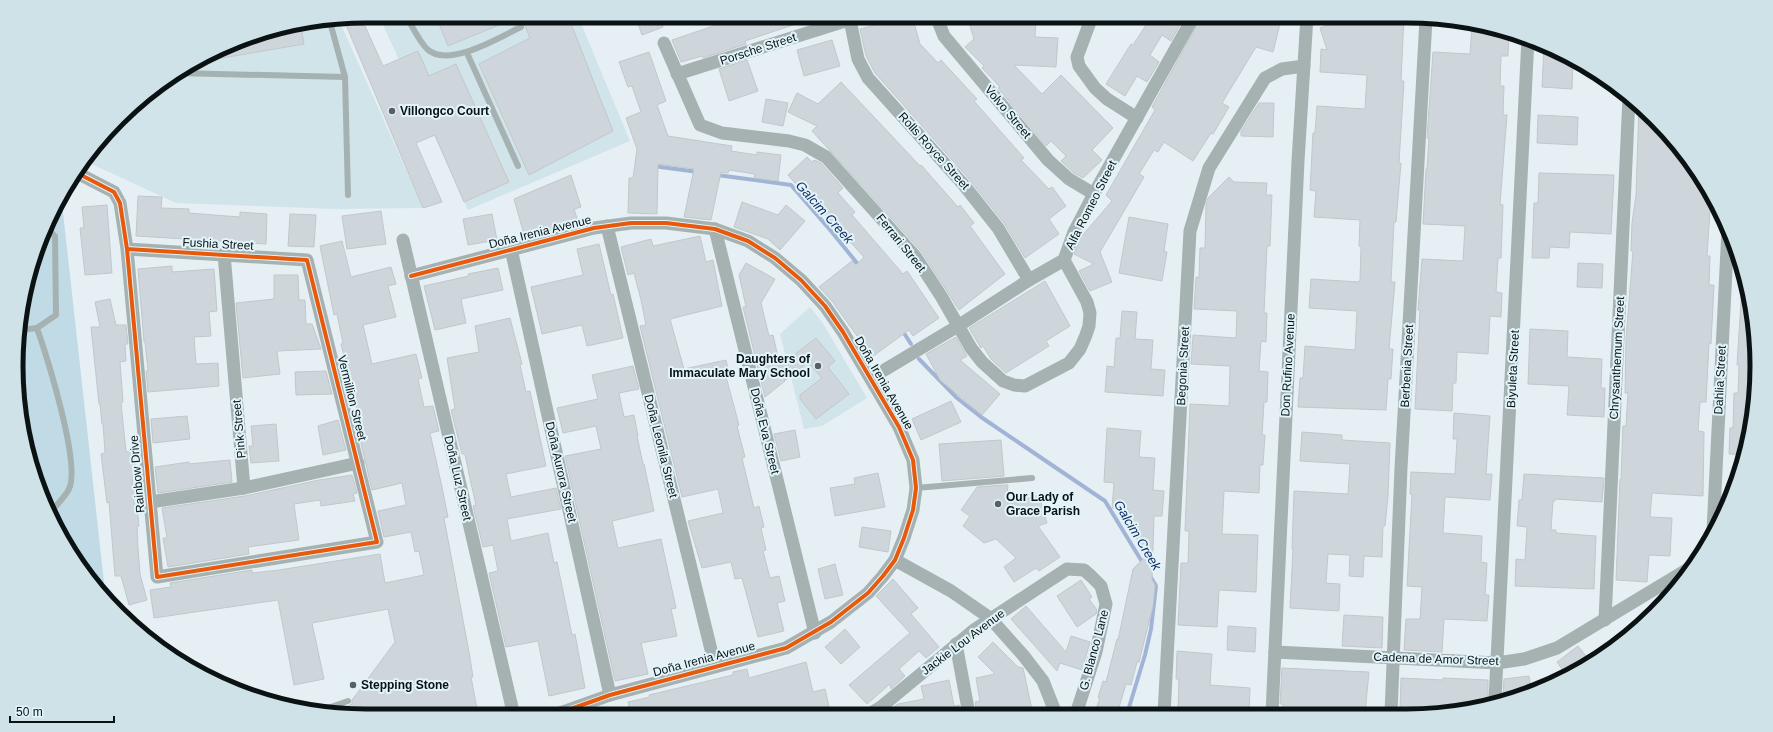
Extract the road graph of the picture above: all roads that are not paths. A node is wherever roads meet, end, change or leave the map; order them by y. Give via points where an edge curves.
1 (410, 23) edge
2 (839, 23) edge
3 (855, 23) edge
4 (939, 23) edge
5 (1090, 23) edge
6 (1190, 23) edge
7 (1307, 23) edge
8 (1426, 24) edge
9 (331, 25) edge
10 (521, 27) dead end
11 (664, 43) dead end
12 (1528, 45) edge
13 (467, 53) junction
14 (1304, 66) junction
15 (187, 73) edge
16 (677, 74) junction
17 (345, 77) junction
18 (1629, 104) edge
19 (1137, 118) junction
20 (518, 166) dead end
21 (81, 175) edge
22 (1094, 194) junction
23 (348, 195) dead end
24 (607, 226) junction
25 (715, 229) junction
26 (50, 232) edge
27 (404, 240) dead end
28 (1727, 244) edge
29 (127, 249) junction
30 (511, 250) junction
31 (224, 254) junction
32 (308, 260) joint
33 (1064, 260) junction
34 (411, 276) junction
35 (1029, 280) junction
36 (958, 326) junction
37 (37, 328) junction
38 (25, 329) edge
39 (871, 378) junction
40 (358, 463) junction
41 (1032, 478) dead end
42 (244, 488) junction
43 (916, 488) junction
44 (150, 502) junction
45 (54, 508) edge
46 (1713, 521) edge
47 (377, 542) joint
48 (895, 560) junction
49 (1084, 570) joint
50 (1680, 574) edge
51 (990, 618) junction
52 (1605, 620) junction
53 (815, 633) junction
54 (956, 644) junction
55 (1275, 652) junction
56 (1394, 658) junction
57 (1497, 663) junction
58 (715, 666) junction
59 (610, 695) junction
60 (1496, 697) edge
61 (348, 701) dead end
62 (331, 707) edge
63 (512, 709) edge
64 (573, 709) edge
65 (884, 709) edge
66 (968, 709) edge
67 (1054, 709) edge
68 (1078, 709) edge
69 (1164, 709) edge
70 (1272, 709) edge
71 (1391, 709) edge

1 - 13 lane via 427,50 439,56
2 - 16 street, Porsche Street
3 - 35 street, Rolls Royce Street via 858,59 868,78 963,184 998,228
4 - 22 street, Volvo Street via 944,36 1048,160 1064,175
5 - 19 street via 1077,57 1079,66 1095,88 1107,99
6 - 19 street, Alfa Romeo Street
7 - 14 street, Don Rufino Avenue
8 - 56 street, Berbenia Street via 1401,468
9 - 17 lane
10 - 13 lane
11 - 16 street, Ferrari Street
12 - 57 street, Biyuleta Street
13 - 20 lane
14 - 55 street, Don Rufino Avenue
14 - 69 street, Begonia Street via 1282,69 1265,78 1209,168 1190,230
15 - 17 lane
16 - 36 street, Ferrari Street via 700,125 722,133 805,145 826,157 915,256
17 - 23 lane
18 - 52 street, Chrysanthemum Street
19 - 22 street, Alfa Romeo Street
21 - 29 street, Rainbow Drive via 114,192 120,203
22 - 33 street, Alfa Romeo Street via 1074,232
24 - 25 street, Doña Irenia Avenue via 666,223
24 - 30 street, Doña Irenia Avenue
24 - 58 street, Doña Leonila Street
25 - 39 street, Doña Irenia Avenue via 748,241 775,258 801,280 825,306
25 - 53 street, Doña Eva Street
26 - 37 lane via 55,236 56,316
27 - 34 street, Doña Luz Street
28 - 46 street, Dahlia Street
29 - 31 street, Fushia Street
29 - 44 street, Rainbow Drive
30 - 34 street, Doña Irenia Avenue
30 - 59 street, Doña Aurora Street
31 - 32 street, Fushia Street
31 - 42 street, Pink Street
32 - 40 street, Vermillion Street
33 - 35 street, Alfa Romeo Street
33 - 36 street, Ferrari Street via 1087,302 1090,313 1090,326 1080,349 1068,363 1025,386 1014,385 1003,380 982,362
34 - 63 street, Doña Luz Street
35 - 36 street, Alfa Romeo Street
36 - 39 street, Alfa Romeo Street
37 - 38 lane
37 - 45 lane via 55,386 72,463 69,488
39 - 43 street, Doña Irenia Avenue via 911,454
40 - 42 street
40 - 47 street, Vermillion Street
41 - 43 lane
42 - 44 street
43 - 48 street, Doña Irenia Avenue via 913,510
44 - 47 street, Rainbow Drive via 157,577
48 - 51 street via 951,591
48 - 53 street, Doña Irenia Avenue via 868,593
49 - 51 street, Jackie Lou Avenue via 1067,569
49 - 68 street, G. Blanco Lane via 1101,586 1106,604 1096,652
50 - 52 street, Cadena de Amor Street
51 - 54 street, Jackie Lou Avenue
51 - 67 street via 1043,681
52 - 57 street, Cadena de Amor Street via 1557,648 1524,659
53 - 58 street, Doña Irenia Avenue via 786,648
54 - 65 street, Jackie Lou Avenue
54 - 66 street
55 - 56 street, Cadena de Amor Street
55 - 70 street, Don Rufino Avenue
56 - 57 street, Cadena de Amor Street
56 - 71 street, Berbenia Street
57 - 60 street, Biyuleta Street
58 - 59 street, Doña Irenia Avenue
59 - 64 street, Doña Irenia Avenue
61 - 62 lane

